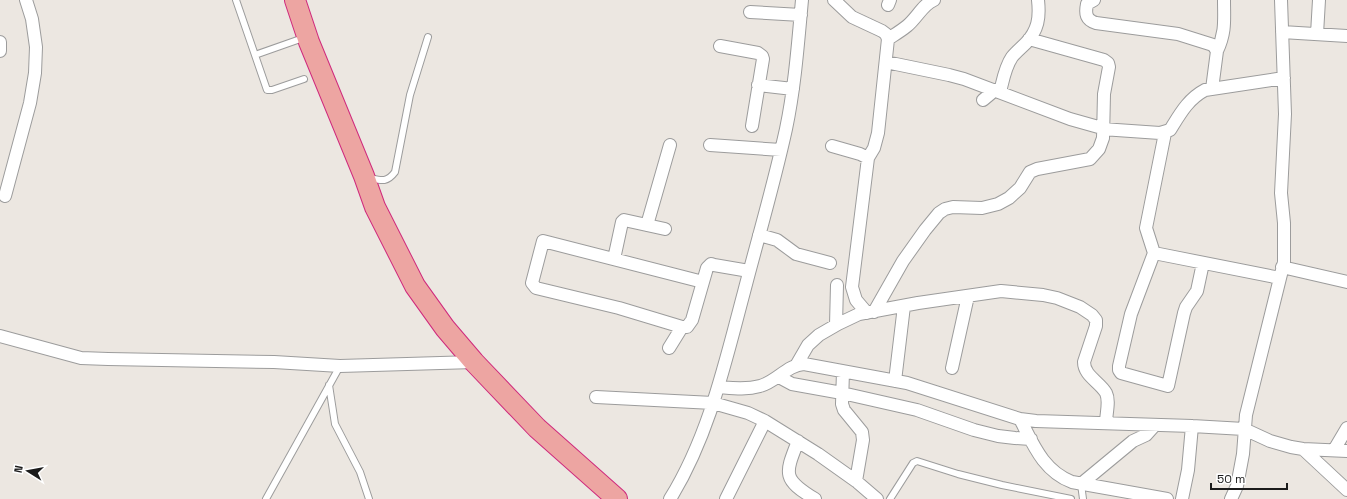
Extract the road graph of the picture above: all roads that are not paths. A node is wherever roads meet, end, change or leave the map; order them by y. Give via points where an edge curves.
1 (26, 0) edge
2 (236, 0) edge
3 (295, 0) edge
4 (802, 0) edge
5 (834, 0) edge
6 (934, 0) edge
7 (1038, 0) edge
8 (1094, 0) edge
9 (1224, 0) edge
10 (1281, 0) edge
11 (1319, 0) edge
12 (750, 12) dead end
13 (800, 15) junction
14 (1282, 32) junction
15 (1317, 34) junction
16 (1347, 36) edge
17 (307, 37) junction
18 (428, 37) dead end
19 (888, 39) junction
20 (1029, 39) junction
21 (0, 42) edge
22 (720, 46) dead end
23 (0, 51) edge
24 (1217, 51) junction
25 (255, 55) junction
26 (886, 62) junction
27 (1284, 78) junction
28 (304, 79) dead end
29 (758, 85) junction
30 (793, 89) junction
31 (1212, 89) junction
32 (997, 91) junction
33 (983, 100) dead end
34 (752, 126) dead end
35 (1102, 128) junction
36 (1165, 132) junction
37 (670, 145) dead end
38 (710, 145) dead end
39 (832, 146) dead end
40 (781, 150) junction
41 (868, 158) junction
42 (364, 176) junction
43 (5, 196) dead end
44 (647, 225) junction
45 (665, 229) dead end
46 (759, 235) junction
47 (1154, 253) junction
48 (614, 259) junction
49 (830, 263) dead end
50 (1204, 263) junction
51 (750, 271) junction
52 (1281, 273) junction
53 (703, 282) junction
54 (1347, 282) edge
55 (837, 285) dead end
56 (968, 296) junction
57 (904, 306) junction
58 (870, 312) junction
59 (836, 325) junction
60 (682, 327) junction
61 (0, 336) edge
62 (669, 348) dead end
63 (474, 362) junction
64 (797, 364) junction
65 (340, 366) junction
66 (952, 368) dead end
67 (844, 371) junction
68 (778, 377) junction
69 (895, 381) junction
70 (329, 385) junction
71 (719, 387) junction
72 (842, 393) junction
73 (596, 397) dead end
74 (713, 403) junction
75 (1020, 419) junction
76 (765, 421) junction
77 (1106, 422) junction
78 (1155, 425) junction
79 (1192, 426) junction
80 (1347, 428) edge
81 (1244, 429) junction
82 (1031, 439) junction
83 (798, 441) junction
84 (1304, 449) junction
85 (1334, 450) junction
86 (1347, 451) edge
87 (856, 481) junction
88 (1081, 484) junction
89 (1347, 490) edge
90 (266, 499) edge
91 (369, 499) edge
92 (617, 499) edge
93 (670, 499) edge
94 (726, 499) edge
95 (815, 499) edge
96 (876, 499) edge
97 (890, 499) edge
98 (1071, 499) edge
99 (1083, 499) edge
100 (1167, 499) edge
101 (1182, 499) edge
102 (1231, 499) edge

1 - 43 street via 36,47 35,73 30,103
2 - 25 lane
3 - 17 highway
4 - 13 street
5 - 19 street via 852,17 882,31
6 - 19 street via 928,3 908,26
7 - 20 street via 1040,14
8 - 24 street via 1087,4 1085,12 1091,21 1178,34 1212,45
9 - 24 street via 1224,32
10 - 14 street
11 - 15 street
12 - 13 street
13 - 30 street
14 - 15 street
14 - 27 street
15 - 16 street
17 - 25 lane
17 - 42 highway
18 - 42 lane via 410,95 395,172 391,178 385,180
19 - 26 street
20 - 32 street via 1012,57
20 - 35 street via 1108,63
21 - 23 street
22 - 29 street via 762,56
24 - 31 street
25 - 28 lane via 267,90
26 - 32 street via 949,75
26 - 41 street via 878,132 874,148
27 - 31 street
27 - 52 street via 1285,127 1281,194 1285,245
29 - 30 street
29 - 34 street
30 - 40 street
31 - 36 street via 1195,95 1186,104 1170,130
32 - 33 street
32 - 35 street via 1070,120
35 - 36 street
35 - 58 street via 1103,138 1090,159 1030,172 1020,188 998,204 982,208 953,207 939,213 903,261
36 - 47 street via 1146,228
37 - 44 street
38 - 40 street
39 - 41 street
40 - 46 street
41 - 58 street via 852,287 856,300
42 - 63 highway via 375,207 415,286 445,328
44 - 45 street
44 - 48 street via 623,221
46 - 49 street via 777,240 796,254
46 - 51 street
47 - 50 street
47 - 50 street via 1131,314 1119,370 1121,373 1168,386 1184,313 1197,291
48 - 53 street
48 - 60 street via 543,241 532,283 536,288 619,308
50 - 52 street
51 - 53 street via 711,264 707,268
51 - 71 street
52 - 54 street
52 - 81 street
53 - 60 street via 692,320 687,327
55 - 59 street
56 - 57 street
56 - 66 street
56 - 77 street via 1001,291 1043,295 1080,307 1092,315 1096,320 1096,326 1084,366 1087,373 1106,393
57 - 58 street
57 - 69 street
58 - 59 street via 859,314
59 - 64 street via 808,345
60 - 62 street
61 - 65 street via 81,358
63 - 65 street
63 - 92 highway via 537,428
64 - 67 street
64 - 68 street
65 - 70 lane
67 - 69 street
67 - 72 street
68 - 71 street via 760,386 740,389
68 - 72 street via 792,384
69 - 75 street
70 - 90 lane
70 - 91 lane via 335,424 360,472
71 - 74 street
72 - 82 street via 917,410 986,433
72 - 87 street via 844,410 862,432 864,440
73 - 74 street
74 - 76 street via 731,407
74 - 93 street via 684,477
75 - 77 street
75 - 82 street
76 - 83 street
76 - 94 street
77 - 78 street
78 - 79 street
78 - 88 street via 1146,435 1133,441
79 - 81 street
79 - 101 street via 1188,470
80 - 85 street
81 - 84 street via 1270,441
81 - 102 street via 1243,454 1237,486
82 - 88 street via 1042,460 1052,471 1062,478
83 - 87 street
83 - 95 street via 788,467 788,474 792,481
84 - 85 street
84 - 89 street
85 - 86 street
87 - 96 street
88 - 99 lane
88 - 100 street
97 - 98 lane via 912,463 917,461 1002,485

